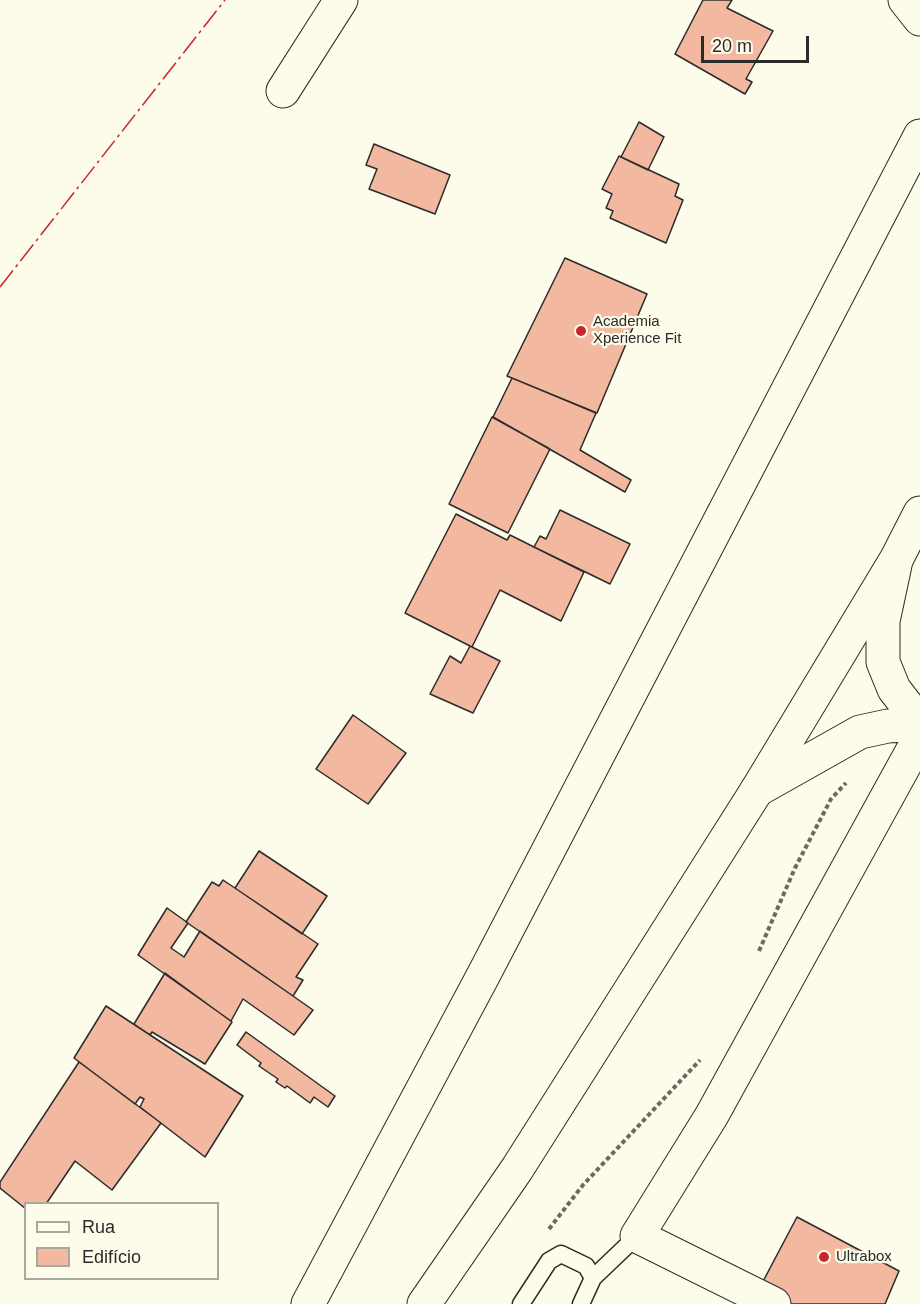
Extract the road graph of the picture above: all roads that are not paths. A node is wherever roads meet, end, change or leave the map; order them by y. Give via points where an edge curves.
1 (341, 0) edge
2 (905, 0) edge
3 (920, 19) edge
4 (283, 91) dead end
5 (920, 136) edge
6 (920, 513) edge
7 (897, 558) junction
8 (920, 718) edge
9 (920, 724) edge
10 (920, 737) edge
11 (757, 790) junction
12 (637, 1236) junction
13 (593, 1278) junction
14 (308, 1304) edge
15 (424, 1304) edge
16 (521, 1304) edge
17 (581, 1304) edge
18 (774, 1304) edge

1 - 4 main road
2 - 3 main road
5 - 14 main road
6 - 7 main road
7 - 8 main road via 884,621 883,662 894,689
7 - 11 main road
9 - 11 main road via 860,732
10 - 12 main road via 712,1115
11 - 15 main road via 517,1169
12 - 13 lane
12 - 18 main road
13 - 16 lane via 586,1266 561,1254 549,1261
13 - 17 lane

